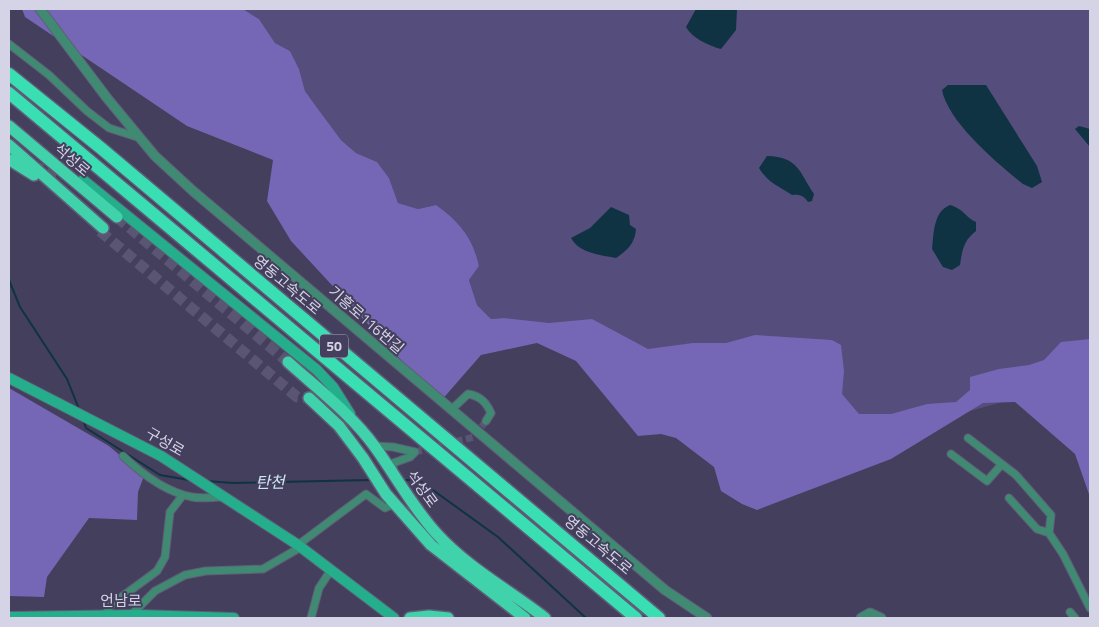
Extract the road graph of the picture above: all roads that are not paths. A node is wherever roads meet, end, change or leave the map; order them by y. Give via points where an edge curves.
1 (40, 9) edge
2 (9, 44) edge
3 (9, 74) edge
4 (9, 94) edge
5 (122, 116) junction
6 (9, 126) edge
7 (109, 128) junction
8 (140, 138) junction
9 (9, 145) edge
10 (9, 160) edge
11 (83, 180) dead end
12 (117, 217) tunnel mouth
13 (288, 362) tunnel mouth
14 (9, 378) edge
15 (308, 398) tunnel mouth
16 (452, 410) junction
17 (486, 421) dead end
18 (360, 429) junction
19 (968, 438) dead end
20 (377, 450) junction
21 (951, 454) dead end
22 (123, 456) dead end
23 (1002, 464) junction
24 (393, 469) dead end
25 (183, 495) junction
26 (226, 498) junction
27 (1010, 498) dead end
28 (394, 504) junction
29 (1049, 533) junction
30 (300, 546) junction
31 (330, 570) junction
32 (1090, 604) edge
33 (9, 617) edge
34 (104, 617) edge
35 (129, 617) edge
36 (207, 618) edge
37 (234, 618) edge
38 (311, 618) edge
39 (394, 618) edge
40 (410, 618) edge
41 (448, 618) edge
42 (525, 618) edge
43 (545, 618) edge
44 (636, 618) edge
45 (659, 618) edge
46 (707, 618) edge
47 (861, 618) edge
48 (881, 618) edge

1 - 5 street, 기흥로116번길
2 - 7 street
3 - 45 highway, 영동고속도로 / 50
4 - 44 highway, 영동고속도로 / 50
5 - 7 street via 121,128
5 - 8 street, 기흥로116번길
6 - 12 highway, 석성로
7 - 8 street
8 - 16 street, 기흥로116번길 via 193,191
9 - 10 highway, 석성로 via 101,230 31,172
11 - 18 main road via 317,370 333,387
13 - 18 highway, 석성로
14 - 26 main road, 구성로 via 126,437
15 - 28 highway, 석성로 via 339,426
16 - 17 street via 468,394 475,395 482,399 491,413
16 - 46 street, 기흥로116번길 via 666,590
18 - 20 highway, 석성로
19 - 23 street
20 - 24 street via 393,447 415,452 393,463
20 - 43 highway, 석성로 via 437,534 473,567
21 - 23 street via 987,481
22 - 25 street via 144,476
23 - 29 street via 1051,515
25 - 26 street
25 - 34 street via 170,512 165,557 157,571 112,604
26 - 30 main road, 구성로
27 - 29 street via 1037,529
28 - 30 street via 385,508 366,494
28 - 42 highway, 석성로 via 431,545
29 - 32 street
30 - 31 main road, 구성로
30 - 35 street via 264,569 185,575 155,591
31 - 38 street via 319,588
31 - 39 main road, 구성로
33 - 34 main road, 언남로
34 - 35 main road, 언남로
35 - 36 main road, 언남로
36 - 37 main road, 언남로
40 - 41 highway
47 - 48 street via 870,613

